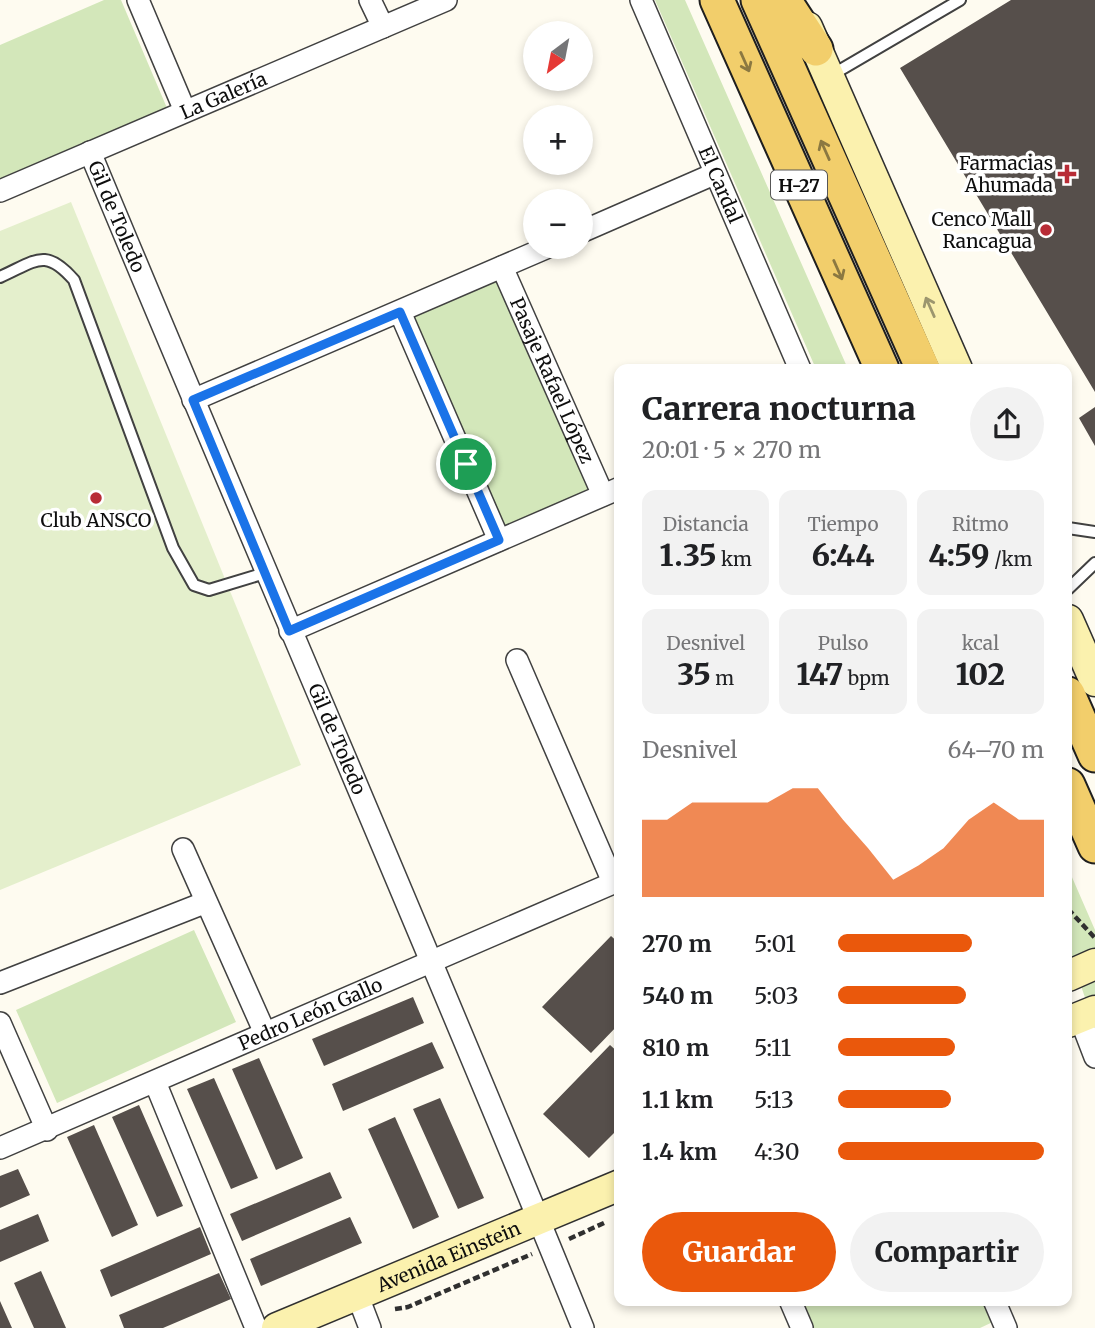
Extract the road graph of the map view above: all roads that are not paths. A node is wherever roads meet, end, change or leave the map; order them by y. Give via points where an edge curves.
1 (138, 0) edge
2 (370, 0) edge
3 (446, 0) edge
4 (641, 0) edge
5 (717, 0) edge
6 (758, 0) edge
7 (784, 0) edge
8 (796, 0) edge
9 (960, 0) edge
10 (383, 27) junction
11 (823, 63) junction
12 (185, 111) junction
13 (90, 152) junction
14 (713, 174) junction
15 (0, 191) edge
16 (593, 227) edge
17 (523, 258) edge
18 (502, 267) junction
19 (0, 277) edge
20 (400, 312) junction
21 (798, 364) edge
22 (880, 364) edge
23 (920, 364) edge
24 (955, 364) edge
25 (193, 400) junction
26 (611, 492) edge
27 (1072, 529) edge
28 (1095, 532) edge
29 (499, 540) junction
30 (1095, 562) edge
31 (265, 573) junction
32 (1072, 585) edge
33 (1072, 629) edge
34 (289, 631) junction
35 (517, 660) dead end
36 (1095, 681) edge
37 (1072, 703) edge
38 (1095, 755) edge
39 (1074, 812) edge
40 (1095, 846) edge
41 (183, 849) dead end
42 (614, 877) edge
43 (614, 882) edge
44 (204, 902) junction
45 (431, 960) junction
46 (1095, 964) edge
47 (1072, 974) edge
48 (0, 983) edge
49 (1081, 1017) edge
50 (0, 1023) edge
51 (265, 1033) junction
52 (1095, 1057) edge
53 (155, 1082) junction
54 (47, 1130) junction
55 (0, 1148) edge
56 (614, 1187) edge
57 (540, 1218) junction
58 (357, 1294) junction
59 (793, 1306) edge
60 (997, 1306) edge
61 (256, 1328) edge
62 (277, 1328) edge
63 (370, 1328) edge
64 (583, 1328) edge
65 (802, 1328) edge
66 (1006, 1328) edge

1 - 12 street
2 - 10 street
3 - 10 street, La Galería
4 - 14 street, El Cardal
5 -> 22 main road, H-27
23 -> 6 main road, H-27
7 - 11 main road
8 - 11 street
9 - 11 lane
10 - 12 street, La Galería
24 -> 11 street
12 - 13 street, La Galería
13 - 15 street, La Galería
13 - 25 street, Gil de Toledo
14 - 16 street
14 - 21 street, El Cardal
17 - 18 street
18 - 20 street
18 - 26 street, Pasaje Rafael López
19 - 31 lane via 41,259 59,263 74,280 173,548 194,585 209,590
20 - 25 street
20 - 29 street
25 - 31 street, Gil de Toledo
26 - 29 street
27 - 28 lane
29 - 34 street
30 - 32 lane
31 - 34 street, Gil de Toledo
33 - 36 street
34 - 45 street, Gil de Toledo
35 - 42 street
37 - 38 main road
39 - 40 main road
41 - 44 street
43 - 45 street, Pedro León Gallo
44 - 48 street
44 - 51 street
45 - 51 street, Pedro León Gallo
45 - 57 street, Gil de Toledo
46 - 47 street
49 - 52 street
50 - 54 street
51 - 53 street, Pedro León Gallo
53 - 54 street, Pedro León Gallo
53 - 61 street
54 - 55 street, Pedro León Gallo
56 - 57 street, Avenida Einstein
57 - 58 street, Avenida Einstein
57 - 64 street, Gil de Toledo
58 - 62 street, Avenida Einstein
58 - 63 street
59 - 65 street
60 - 66 street

